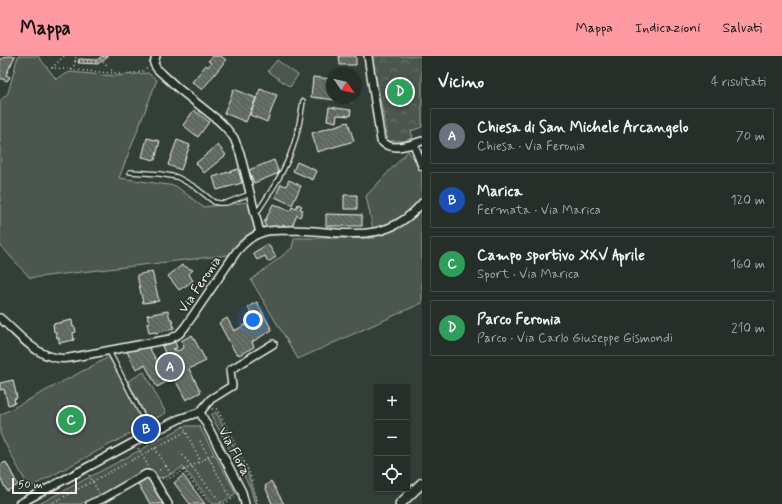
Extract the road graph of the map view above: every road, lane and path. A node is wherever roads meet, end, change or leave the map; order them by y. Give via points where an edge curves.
1 (64, 56) edge
2 (76, 56) edge
3 (104, 56) edge
4 (368, 56) edge
5 (155, 59) edge
6 (75, 61) junction
7 (103, 61) dead end
8 (73, 70) junction
9 (114, 73) junction
10 (303, 101) dead end
11 (422, 141) edge
12 (414, 144) junction
13 (422, 152) edge
14 (422, 166) edge
15 (130, 172) dead end
16 (250, 194) junction
17 (422, 202) edge
18 (255, 215) junction
19 (260, 233) junction
20 (0, 318) edge
21 (273, 344) dead end
22 (109, 350) junction
23 (210, 409) dead end
24 (200, 412) junction
25 (179, 419) junction
26 (185, 432) junction
27 (151, 433) junction
28 (200, 441) dead end
29 (134, 442) junction
30 (155, 448) junction
31 (180, 452) dead end
32 (215, 453) dead end
33 (142, 455) junction
34 (208, 456) junction
35 (200, 461) junction
36 (166, 466) junction
37 (192, 466) junction
38 (86, 468) junction
39 (183, 470) junction
40 (172, 476) junction
41 (152, 477) junction
42 (92, 481) junction
43 (422, 483) edge
44 (97, 490) dead end
45 (238, 494) dead end
46 (231, 499) junction
47 (18, 504) edge
48 (50, 504) edge
49 (90, 504) edge
50 (168, 504) edge
51 (210, 504) edge
52 (223, 504) edge
53 (245, 504) edge
54 (258, 504) edge
55 (400, 504) edge

1 - 8 path via 52,68
2 - 6 path
3 - 6 path, bridge via 97,62
4 - 12 street via 381,141 385,145 397,147
5 - 9 path via 141,72
5 - 16 street via 157,69 232,135 240,153
6 - 8 path
7 - 9 path
8 - 9 path
10 - 18 lane via 291,154 279,179
11 - 12 street
12 - 13 street
12 - 14 street
15 - 16 lane via 177,177 214,202 226,203
16 - 18 street
17 - 19 street, Via Feronia via 407,218 376,232 360,234 306,230
18 - 19 street
19 - 22 street, Via Feronia via 239,249 179,334 170,339
20 - 22 street, Via Feronia via 38,351 50,357 69,358
21 - 24 street via 230,370 232,386 210,399
22 - 27 lane
23 - 54 path via 217,409 240,453 250,474
24 - 25 street
24 - 53 street, Via Flora via 242,492
25 - 26 path
25 - 27 street
26 - 30 path
26 - 35 path
27 - 29 street
28 - 34 path
29 - 33 path
29 - 38 street
30 - 33 path
30 - 36 path
31 - 37 path
32 - 34 path
33 - 41 path
33 - 42 path
34 - 35 path
34 - 46 path
35 - 37 path
36 - 40 path
36 - 41 path
37 - 39 path
37 - 52 path
38 - 42 path
38 - 47 street
39 - 40 path
39 - 51 path
40 - 41 path via 168,479
41 - 49 street via 146,474
41 - 50 street
42 - 44 path
42 - 48 path
43 - 55 street
45 - 46 path
46 - 52 path

